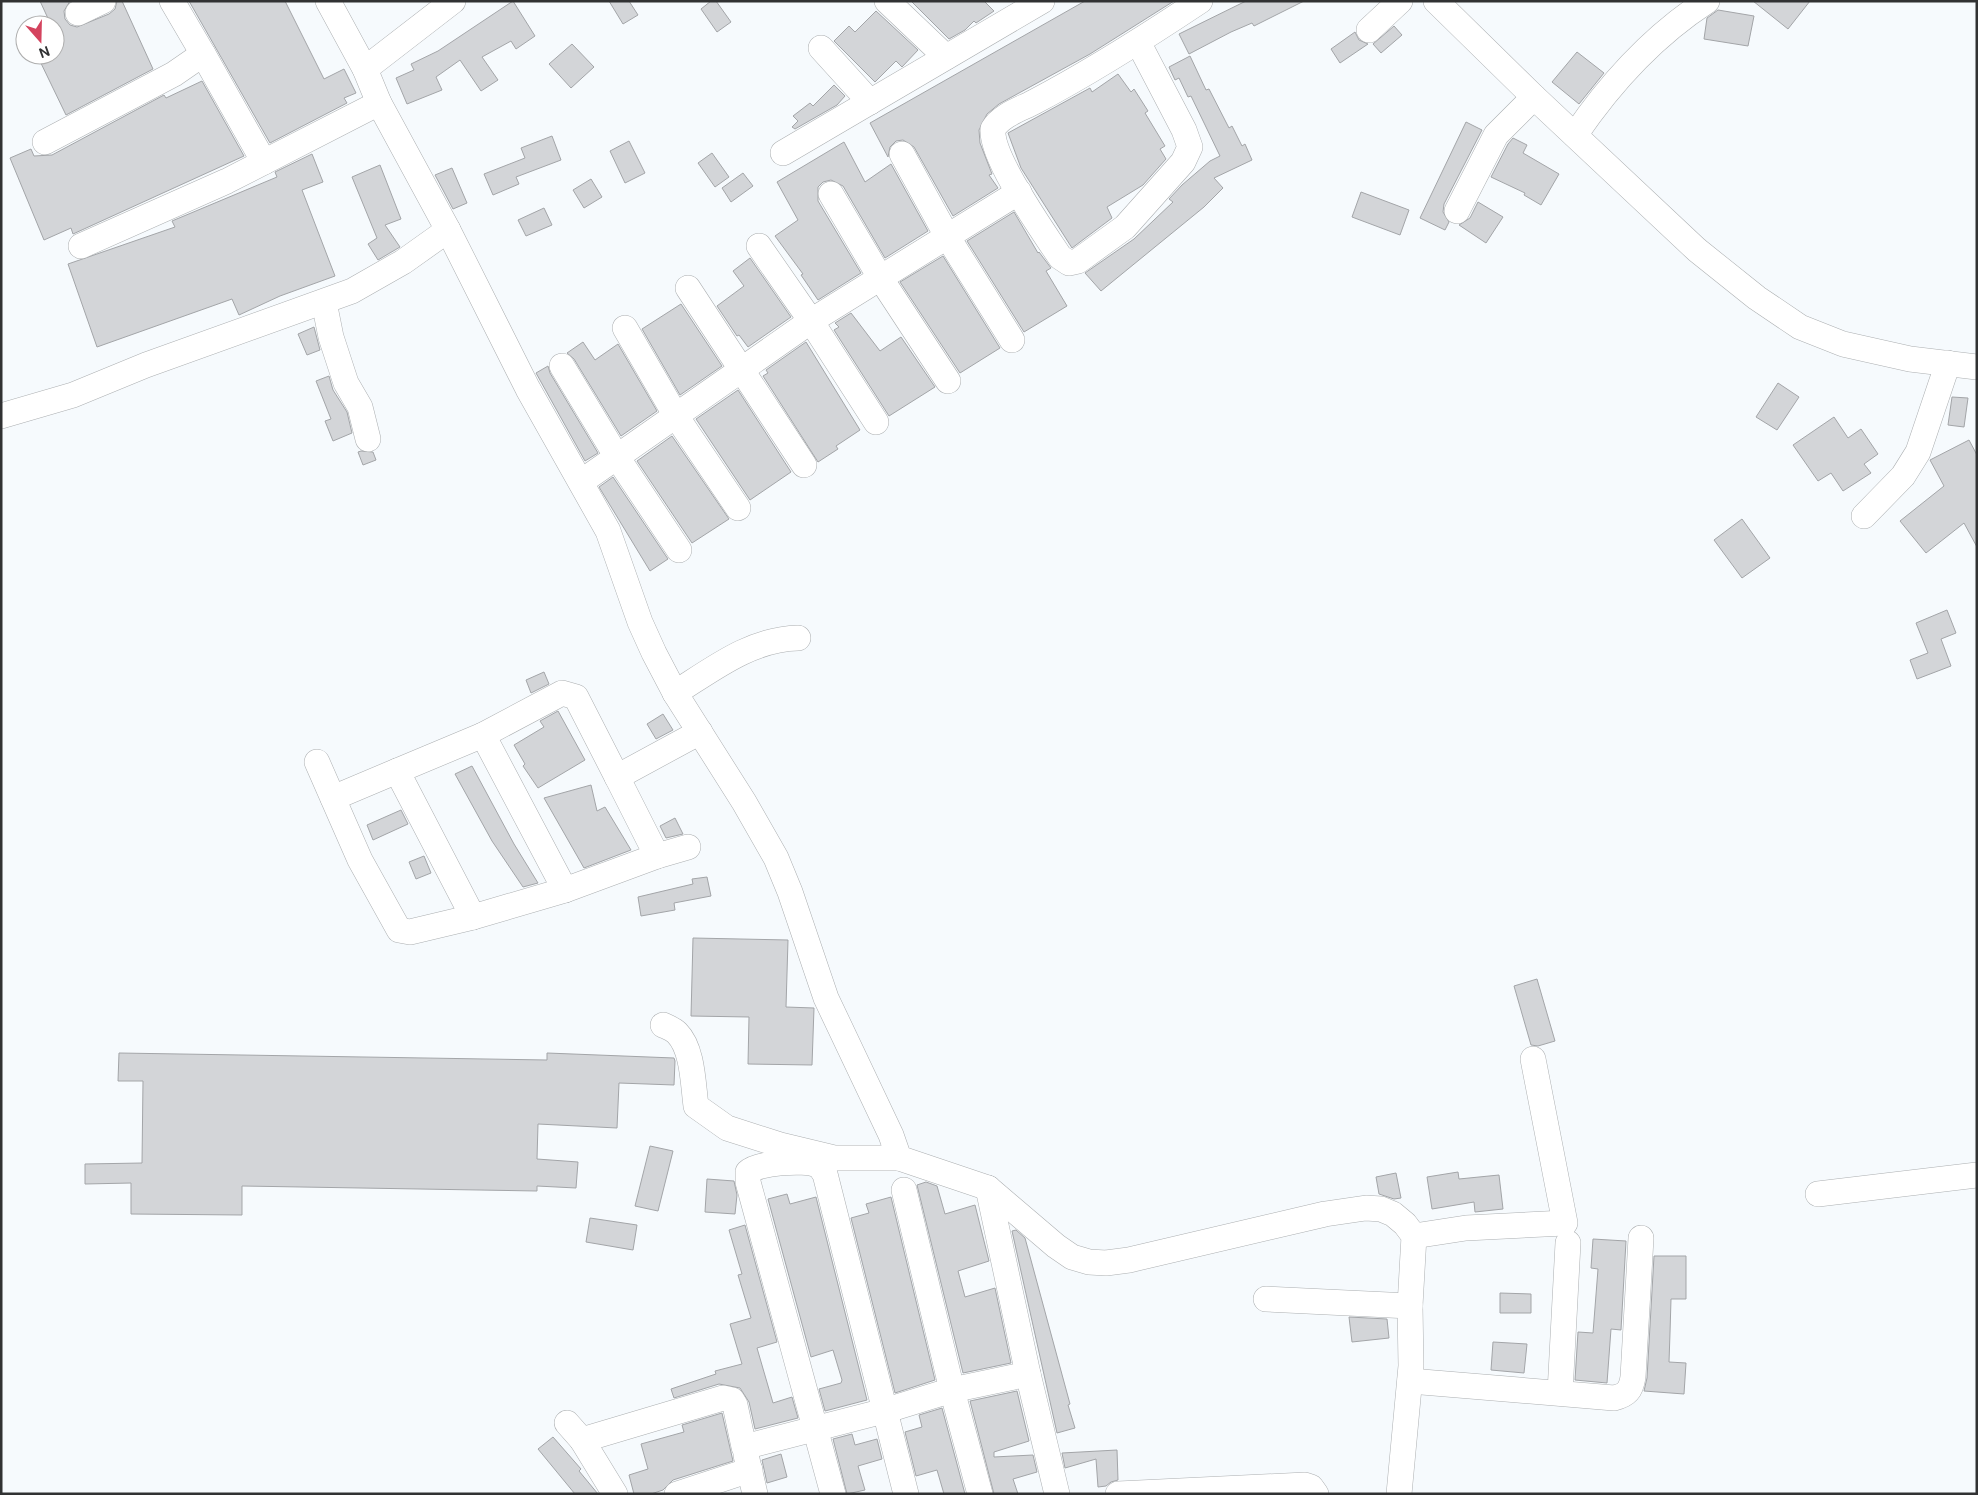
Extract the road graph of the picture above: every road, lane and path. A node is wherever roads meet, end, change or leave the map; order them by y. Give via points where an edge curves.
1 (102, 1) edge
2 (172, 1) edge
3 (328, 1) edge
4 (453, 1) edge
5 (886, 1) edge
6 (1042, 1) edge
7 (1200, 1) edge
8 (1400, 1) edge
9 (1436, 1) edge
10 (1707, 1) edge
11 (1011, 8) edge
12 (78, 12) dead end
13 (1369, 30) dead end
14 (1138, 42) junction
15 (821, 48) dead end
16 (204, 54) junction
17 (946, 57) junction
18 (365, 69) junction
19 (1534, 97) junction
20 (870, 102) junction
21 (379, 103) junction
22 (1576, 135) junction
23 (45, 142) dead end
24 (783, 153) dead end
25 (902, 154) dead end
26 (264, 162) junction
27 (1019, 192) junction
28 (831, 194) dead end
29 (1457, 211) dead end
30 (448, 230) junction
31 (947, 236) junction
32 (81, 246) dead end
33 (759, 246) dead end
34 (881, 279) junction
35 (688, 288) dead end
36 (324, 302) junction
37 (812, 321) junction
38 (625, 328) dead end
39 (1012, 340) dead end
40 (1948, 363) junction
41 (562, 366) dead end
42 (1977, 367) edge
43 (741, 370) junction
44 (948, 381) dead end
45 (1, 416) edge
46 (676, 416) junction
47 (876, 422) dead end
48 (368, 439) dead end
49 (617, 457) junction
50 (804, 465) dead end
51 (581, 482) junction
52 (738, 508) dead end
53 (1864, 516) dead end
54 (679, 550) dead end
55 (798, 638) dead end
56 (675, 693) junction
57 (700, 732) junction
58 (483, 735) junction
59 (317, 762) dead end
60 (397, 771) junction
61 (617, 777) junction
62 (333, 798) junction
63 (688, 847) dead end
64 (657, 856) junction
65 (565, 890) junction
66 (473, 917) junction
67 (663, 1025) dead end
68 (1533, 1059) dead end
69 (899, 1158) junction
70 (1977, 1175) edge
71 (988, 1188) junction
72 (904, 1190) dead end
73 (1818, 1194) dead end
74 (1414, 1236) junction
75 (1641, 1238) dead end
76 (1568, 1243) dead end
77 (1266, 1299) dead end
78 (1410, 1306) junction
79 (1028, 1374) junction
80 (1410, 1381) junction
81 (952, 1390) junction
82 (1560, 1393) junction
83 (884, 1411) junction
84 (816, 1430) junction
85 (750, 1470) edge
86 (615, 1494) edge
87 (677, 1494) edge
88 (833, 1494) edge
89 (906, 1494) edge
90 (980, 1494) edge
91 (1057, 1494) edge
92 (1118, 1494) edge
93 (1316, 1494) edge
94 (1399, 1494) edge

1 - 12 street
2 - 16 street
3 - 18 street
4 - 18 street
5 - 17 street
6 - 11 street
7 - 14 street
8 - 13 street
9 - 19 street
10 - 22 street via 1664,31 1633,61 1597,102
11 - 17 street
14 - 27 street via 996,124 992,134 994,144
14 - 27 street via 1188,139 1190,147 1183,162 1125,227 1073,262 1060,257
15 - 20 street
16 - 23 street via 174,74
16 - 26 street
17 - 20 street
18 - 21 street
19 - 22 street
19 - 29 street via 1496,135
20 - 24 street
21 - 26 street
21 - 30 street
22 - 40 street via 1697,250 1757,298 1800,327 1843,344 1910,359
25 - 31 street
26 - 32 street
27 - 31 street
28 - 34 street
30 - 36 street via 352,292
30 - 51 street via 528,389
31 - 34 street
31 - 39 street
33 - 37 street
34 - 37 street
34 - 44 street
35 - 43 street
36 - 45 street via 146,365 73,396
36 - 48 street via 331,337 346,383 360,407
37 - 43 street
37 - 47 street
38 - 46 street
40 - 42 street
40 - 53 street via 1918,452 1903,476
41 - 49 street
43 - 46 street
43 - 50 street
46 - 49 street
46 - 52 street
49 - 51 street
49 - 54 street
51 - 56 street via 608,531 640,622
55 - 56 street via 781,638 760,644 734,656
56 - 57 street
57 - 61 street
57 - 69 street via 776,858 826,998
58 - 60 street
58 - 61 street via 562,693 568,693 576,696
58 - 65 street
59 - 62 street
60 - 62 street
60 - 66 street
61 - 64 street
62 - 66 street via 360,860 399,930 410,932
63 - 64 street
64 - 65 street
65 - 66 street
67 - 69 street via 675,1031 683,1041 696,1106 727,1128 834,1158
68 - 74 street via 1565,1223 1466,1228
69 - 71 street
70 - 73 street
71 - 74 street via 1056,1246 1072,1257 1089,1262 1129,1260 1325,1214 1366,1208 1393,1214
71 - 79 street
72 - 81 street
74 - 78 street
75 - 82 street via 1631,1388 1625,1395 1614,1398
76 - 82 street
77 - 78 street
78 - 80 street
79 - 81 street
79 - 91 street
80 - 82 street
80 - 94 street
81 - 83 street
81 - 90 street
83 - 84 street
83 - 84 street via 825,1174 821,1168 808,1163 759,1165 748,1172 748,1182
83 - 89 street
84 - 85 street
84 - 88 street
85 - 86 street via 736,1405 732,1400 723,1398 575,1432
85 - 87 street
92 - 93 street via 1305,1485

